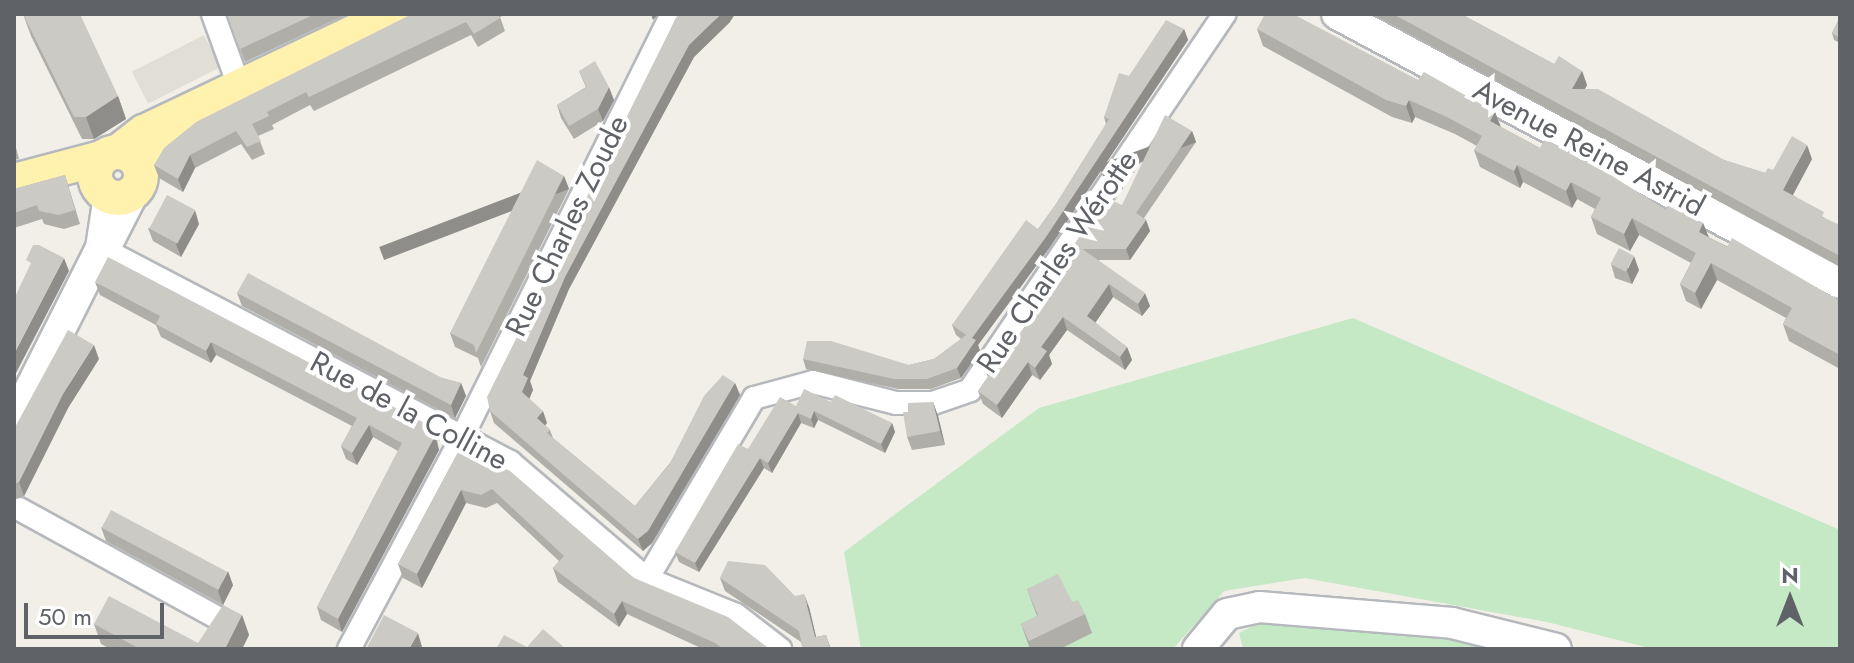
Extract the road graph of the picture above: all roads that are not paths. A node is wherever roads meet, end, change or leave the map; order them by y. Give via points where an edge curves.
1 (213, 14) edge
2 (393, 14) edge
3 (672, 14) edge
4 (1225, 14) edge
5 (1337, 14) edge
6 (282, 69) junction
7 (239, 86) junction
8 (125, 166) junction
9 (14, 181) edge
10 (14, 192) edge
11 (101, 248) junction
12 (1840, 283) edge
13 (14, 421) edge
14 (462, 437) junction
15 (19, 509) dead end
16 (647, 579) junction
17 (218, 618) edge
18 (349, 649) edge
19 (780, 649) edge
20 (1198, 649) edge
21 (1556, 649) edge

1 - 7 street
2 - 6 main road
3 - 14 street, Rue Charles Zoude
4 - 16 street, Rue Charles Wérotte via 970,390 933,403 896,403 813,382 754,398
5 - 12 main road, Avenue Reine Astrid
6 - 7 main road
6 - 8 main road
7 - 8 main road
8 - 9 main road
8 - 10 main road
8 - 11 main road
11 - 13 main road
11 - 14 street, Rue de la Colline
14 - 16 street, Rue de la Colline via 510,462
14 - 18 street, Rue Charles Zoude
15 - 17 street
16 - 19 street, Rue de la Colline via 736,615
20 - 21 main road via 1227,614 1259,607 1452,623

